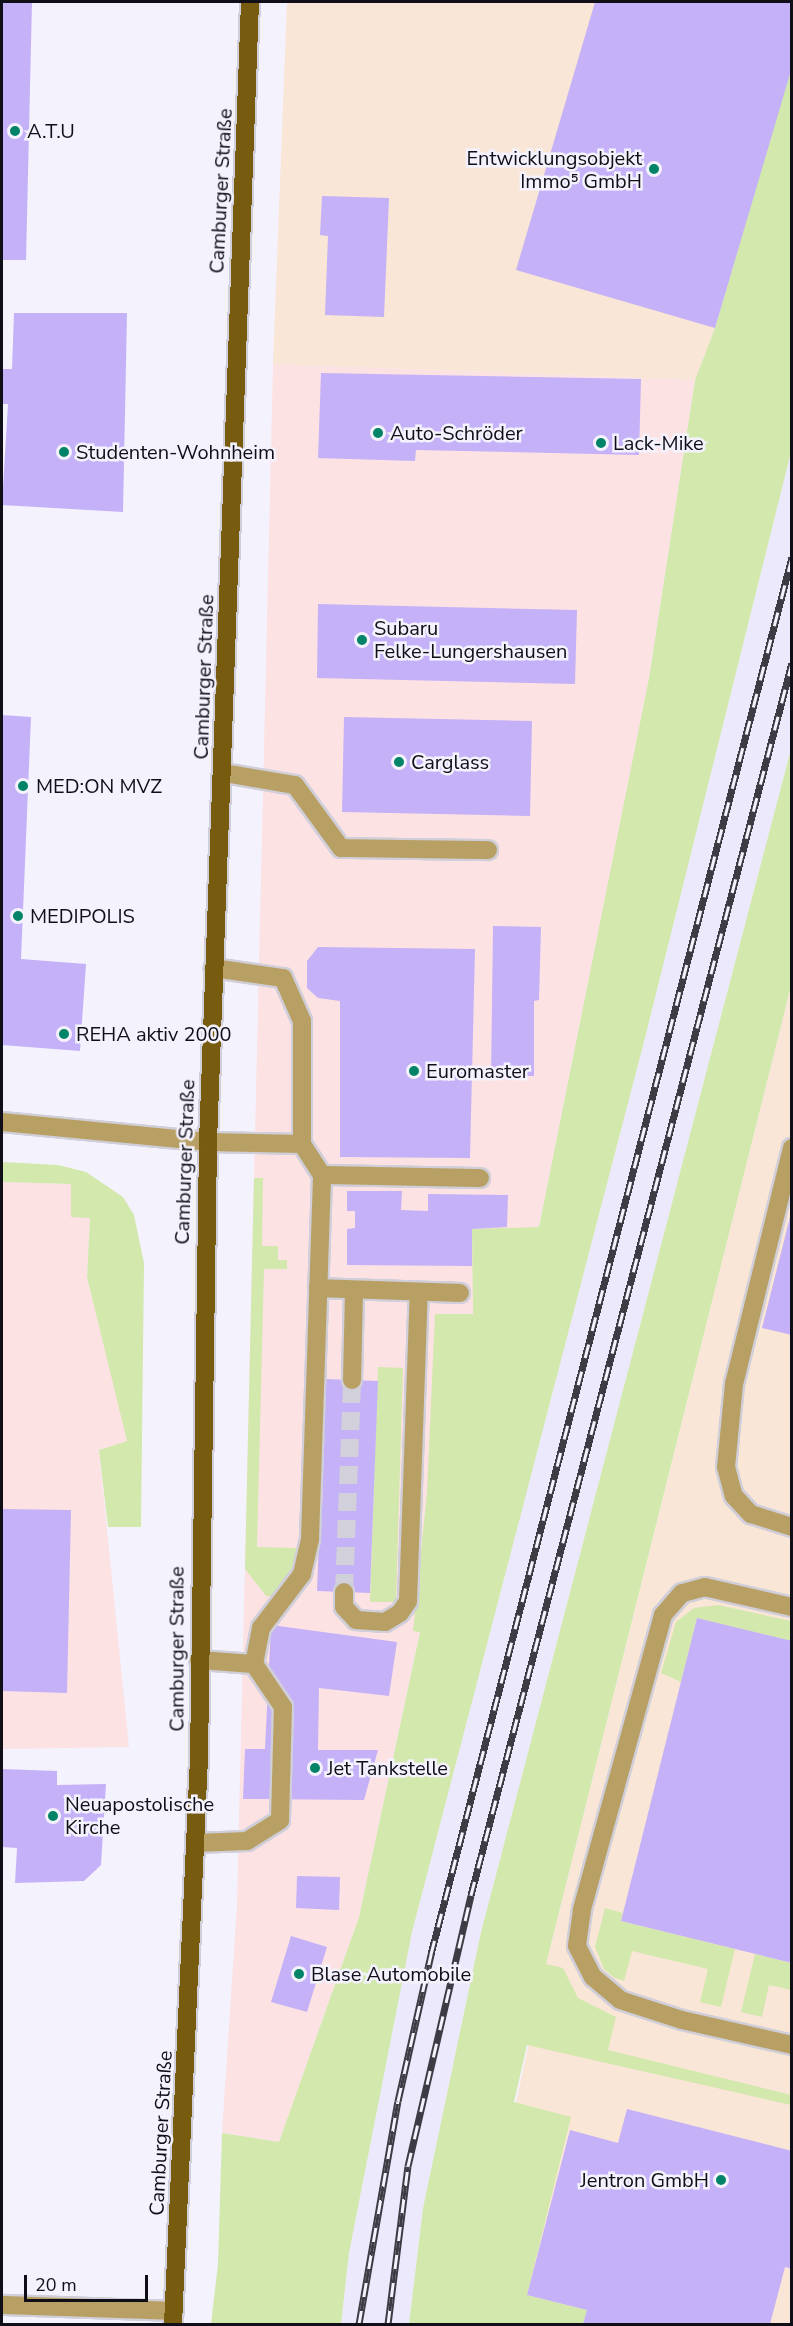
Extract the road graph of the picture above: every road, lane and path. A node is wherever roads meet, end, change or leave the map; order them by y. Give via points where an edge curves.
1 (250, 2) edge
2 (224, 773) junction
3 (488, 850) dead end
4 (214, 968) junction
5 (2, 1122) edge
6 (208, 1142) junction
7 (302, 1144) junction
8 (792, 1148) edge
9 (322, 1175) junction
10 (480, 1178) dead end
11 (318, 1288) junction
12 (354, 1290) junction
13 (419, 1292) junction
14 (460, 1293) dead end
15 (352, 1380) tunnel mouth
16 (792, 1527) edge
17 (344, 1592) tunnel mouth
18 (792, 1607) edge
19 (199, 1660) junction
20 (254, 1664) junction
21 (196, 1843) junction
22 (792, 2044) edge
23 (2, 2305) edge
24 (174, 2318) edge

1 - 2 main road, Camburger Straße
2 - 3 street via 295,785 341,848
2 - 4 main road, Camburger Straße
4 - 6 main road, Camburger Straße
4 - 7 street via 283,978 302,1022
5 - 6 street
6 - 7 street
6 - 19 main road, Camburger Straße
7 - 9 street
8 - 16 street via 734,1384 726,1467 735,1497 751,1514
9 - 10 street
9 - 11 street
11 - 12 street
11 - 20 street via 310,1539 302,1574 261,1628
12 - 13 street
12 - 15 street
13 - 14 street
13 - 17 street via 408,1601 400,1613 385,1622 356,1620 344,1607
18 - 22 street via 705,1587 682,1593 663,1615 582,1910 577,1946 593,1977 620,2000 682,2020
19 - 20 street
19 - 21 main road, Camburger Straße
20 - 21 street via 283,1707 280,1820 247,1841
21 - 24 main road, Camburger Straße
23 - 24 street

